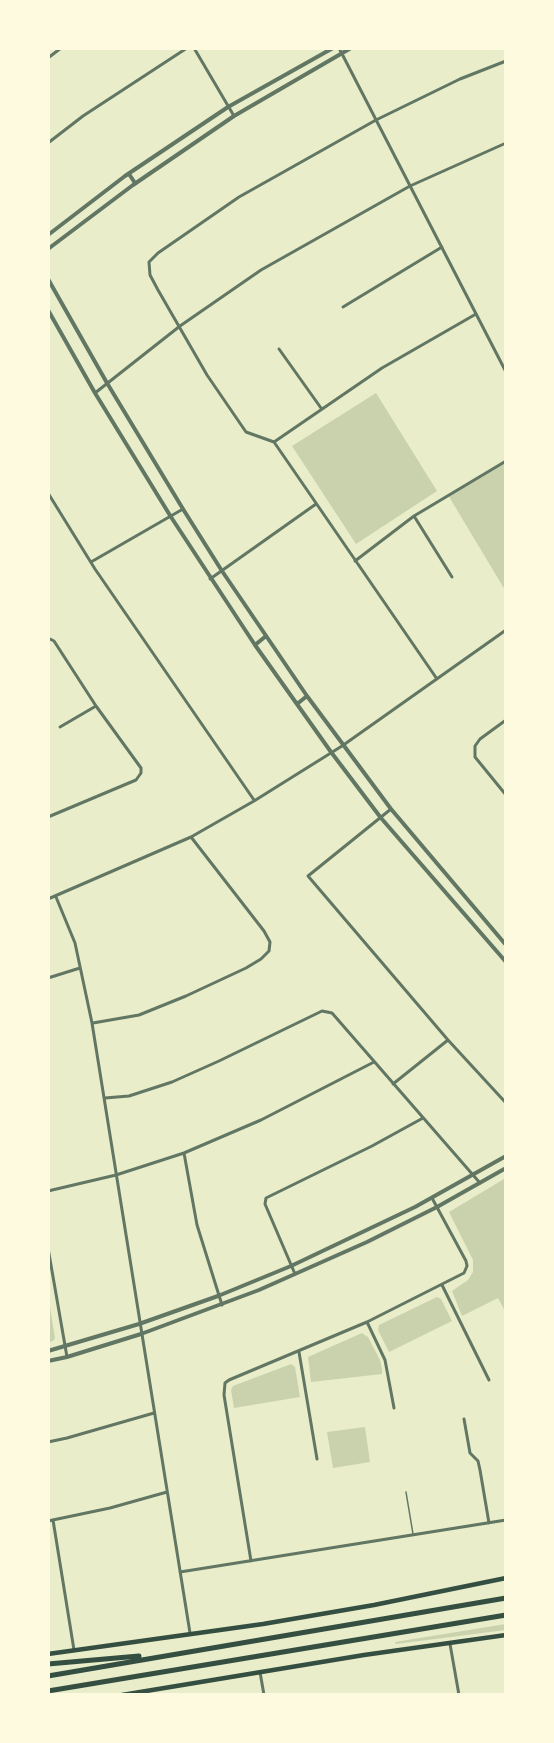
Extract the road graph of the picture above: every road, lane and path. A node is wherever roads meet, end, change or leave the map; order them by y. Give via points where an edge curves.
1 (61, 48) edge
2 (186, 48) edge
3 (194, 48) edge
4 (333, 48) edge
5 (351, 48) edge
6 (340, 50) edge
7 (48, 58) edge
8 (506, 61) edge
9 (228, 107) junction
10 (234, 116) junction
11 (376, 120) junction
12 (48, 143) edge
13 (506, 143) edge
14 (129, 174) junction
15 (135, 183) junction
16 (410, 186) junction
17 (48, 235) edge
18 (442, 247) junction
19 (48, 249) edge
20 (48, 279) edge
21 (343, 307) dead end
22 (48, 310) edge
23 (476, 314) junction
24 (180, 326) junction
25 (279, 349) dead end
26 (505, 369) edge
27 (107, 383) junction
28 (95, 393) junction
29 (321, 408) junction
30 (274, 442) junction
31 (506, 461) edge
32 (48, 493) edge
33 (316, 504) junction
34 (183, 509) junction
35 (414, 516) junction
36 (171, 517) junction
37 (355, 561) junction
38 (91, 562) junction
39 (222, 571) junction
40 (452, 577) dead end
41 (210, 579) junction
42 (506, 630) edge
43 (266, 636) junction
44 (48, 638) edge
45 (255, 645) junction
46 (436, 679) junction
47 (307, 696) junction
48 (297, 704) junction
49 (96, 706) junction
50 (506, 720) edge
51 (60, 727) dead end
52 (342, 746) junction
53 (331, 752) junction
54 (506, 795) edge
55 (254, 801) junction
56 (391, 809) junction
57 (48, 817) edge
58 (381, 818) junction
59 (190, 837) junction
60 (56, 897) junction
61 (48, 899) edge
62 (506, 945) edge
63 (506, 962) edge
64 (80, 968) junction
65 (48, 978) edge
66 (92, 1023) junction
67 (447, 1040) junction
68 (374, 1062) junction
69 (393, 1084) junction
70 (105, 1098) junction
71 (506, 1103) edge
72 (423, 1118) junction
73 (184, 1153) junction
74 (506, 1156) edge
75 (506, 1168) edge
76 (116, 1175) junction
77 (473, 1175) junction
78 (480, 1183) junction
79 (48, 1191) edge
80 (432, 1198) junction
81 (437, 1207) junction
82 (48, 1248) edge
83 (291, 1266) junction
84 (295, 1275) junction
85 (442, 1285) junction
86 (218, 1296) junction
87 (222, 1305) junction
88 (367, 1322) junction
89 (139, 1324) junction
90 (141, 1334) junction
91 (64, 1347) junction
92 (48, 1351) edge
93 (299, 1352) junction
94 (67, 1357) junction
95 (48, 1361) edge
96 (489, 1380) dead end
97 (393, 1408) dead end
98 (154, 1413) junction
99 (464, 1419) dead end
100 (48, 1442) edge
101 (317, 1458) dead end
102 (167, 1492) junction
103 (406, 1492) dead end
104 (506, 1520) edge
105 (50, 1521) edge
106 (489, 1523) junction
107 (413, 1534) junction
108 (251, 1561) junction
109 (180, 1572) junction
110 (506, 1578) edge
111 (506, 1598) edge
112 (506, 1615) edge
113 (190, 1635) junction
114 (506, 1635) edge
115 (450, 1644) junction
116 (74, 1650) junction
117 (48, 1654) edge
118 (164, 1654) junction
119 (48, 1664) edge
120 (260, 1672) junction
121 (48, 1676) edge
122 (48, 1691) edge
123 (122, 1695) edge
124 (264, 1695) edge
125 (459, 1695) edge

1 - 7 street
2 - 12 street
3 - 9 street
4 - 9 street
5 - 6 street
6 - 10 street
6 - 11 street
8 - 11 street
9 - 10 street
9 - 14 street
10 - 15 street
11 - 16 street
11 - 24 street via 239,197 149,262 150,275
13 - 16 street
14 - 15 street
14 - 17 street
15 - 19 street
16 - 18 street
16 - 24 street via 261,270
18 - 21 street
18 - 23 street
20 - 27 street
22 - 28 street
23 - 26 street
23 - 29 street
24 - 27 street
24 - 30 street via 246,432
25 - 29 street
27 - 28 street
27 - 34 street
28 - 36 street
29 - 30 street
30 - 33 street
31 - 35 street
32 - 38 street
33 - 37 street
33 - 39 street
34 - 36 street
34 - 39 street
35 - 37 street
35 - 40 street
36 - 38 street
36 - 41 street
37 - 46 street
38 - 55 street
39 - 41 street
39 - 43 street
41 - 45 street
42 - 46 street
43 - 45 street
43 - 47 street
44 - 49 street via 54,641
45 - 48 street
46 - 52 street
47 - 48 street
47 - 52 street
48 - 53 street
49 - 51 street
49 - 57 street via 141,773 135,780
50 - 54 street via 480,739 475,757
52 - 53 street
52 - 56 street
53 - 55 street
53 - 58 street
55 - 59 street
56 - 58 street
56 - 62 street
58 - 63 street
58 - 67 street via 308,876
59 - 60 street
59 - 66 street via 264,931 270,951 246,968 186,996 139,1015
60 - 61 street
60 - 64 street via 75,943
64 - 65 street
64 - 66 street
66 - 70 street
67 - 69 street
67 - 71 street
68 - 69 street
68 - 70 street via 332,1013 322,1011 172,1082 129,1096
68 - 73 street via 261,1120
69 - 72 street
70 - 76 street
72 - 77 street
72 - 83 street via 266,1198 265,1204
73 - 76 street
73 - 86 street via 196,1225
74 - 77 street
75 - 78 street
76 - 79 street
76 - 89 street
77 - 78 street
77 - 80 street
78 - 81 street
80 - 81 street
80 - 83 street
81 - 84 street
81 - 85 street via 467,1266 464,1273
82 - 91 street
83 - 84 street
83 - 86 street
84 - 87 street
85 - 88 street
85 - 96 street
86 - 87 street
86 - 89 street
87 - 90 street
88 - 93 street
88 - 97 street via 385,1360
89 - 90 street
89 - 91 street
90 - 94 street
90 - 98 street
91 - 92 street
91 - 94 street
93 - 101 street
93 - 108 street via 229,1380 224,1388
94 - 95 street
98 - 100 street
98 - 102 street
99 - 106 street via 470,1452 480,1470
102 - 105 street
102 - 109 street
103 - 107 lane
104 - 106 street
105 - 116 street
106 - 107 street
107 - 108 street
108 - 109 street
109 - 113 street
110 - 113 main road via 374,1605
111 - 118 highway
112 - 122 highway
113 - 116 main road
114 - 115 main road
115 - 120 main road
115 - 125 street
116 - 117 main road
118 - 119 highway
118 - 121 highway
120 - 123 main road
120 - 124 street

